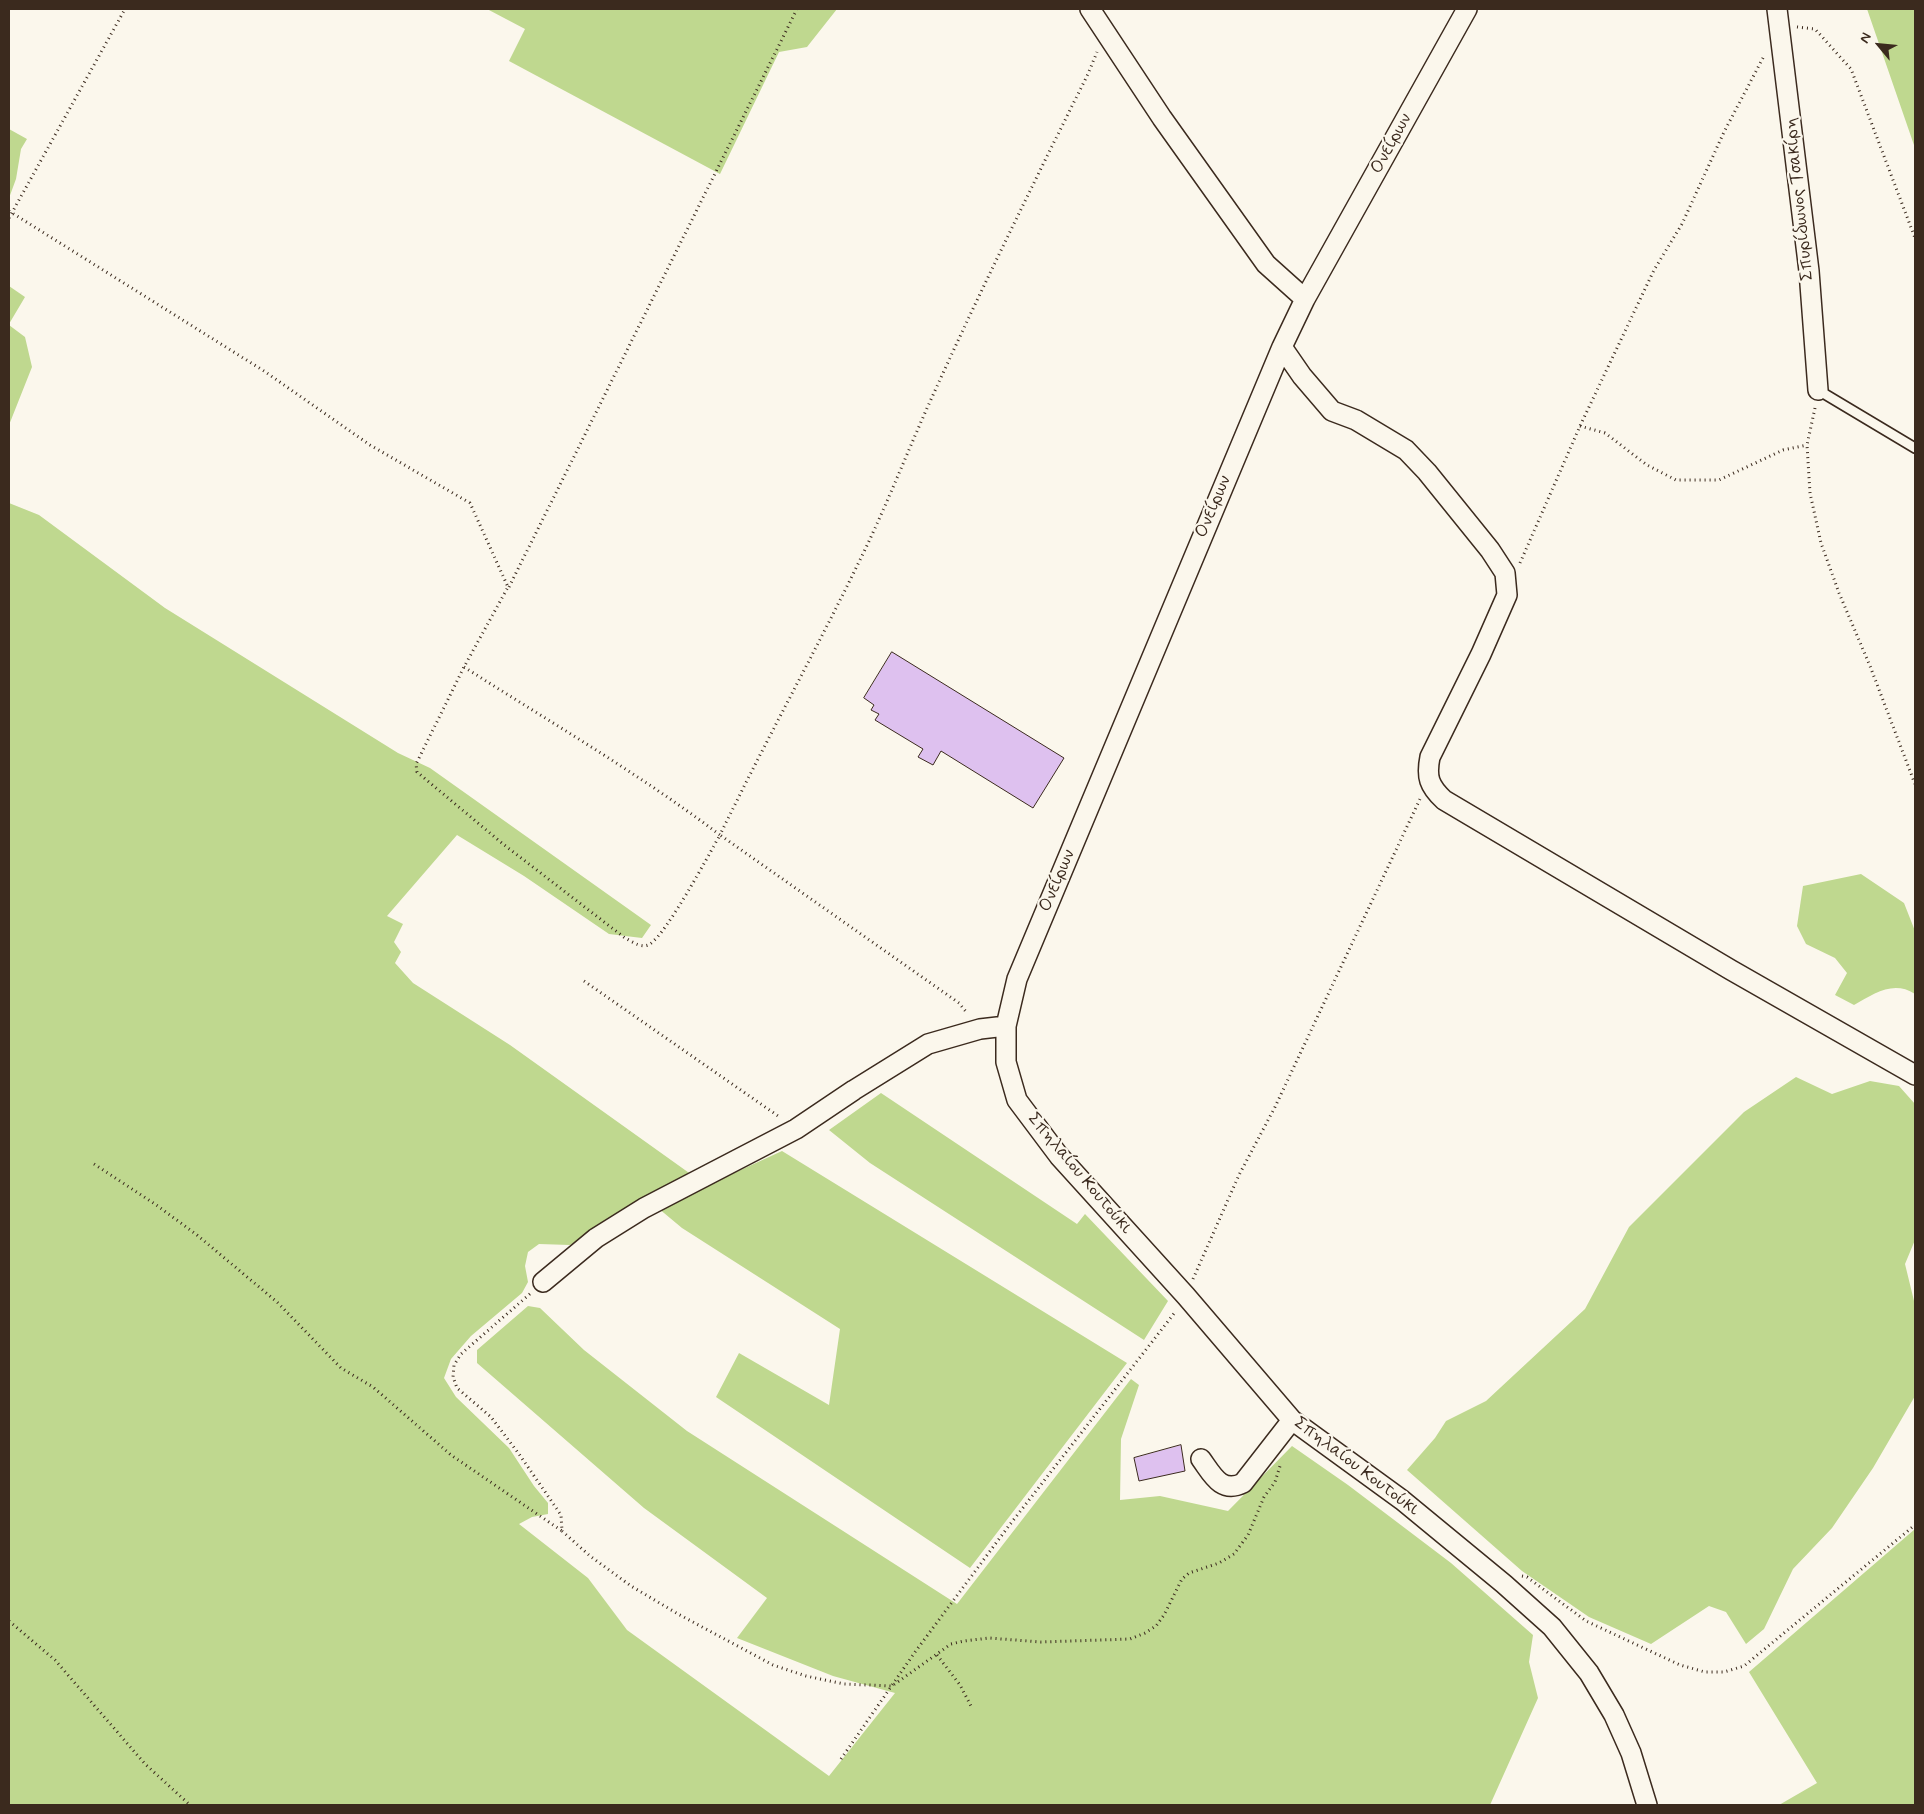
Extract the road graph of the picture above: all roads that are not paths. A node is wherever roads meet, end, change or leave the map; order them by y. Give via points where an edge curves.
1 (1090, 9) edge
2 (1467, 9) edge
3 (1779, 17) edge
4 (1305, 299) junction
5 (1282, 347) junction
6 (1818, 390) joint
7 (1915, 448) edge
8 (1006, 1026) junction
9 (1915, 1075) edge
10 (543, 1282) road end
11 (1292, 1420) junction
12 (1201, 1459) dead end
13 (1646, 1805) edge

1 - 4 street via 1162,118 1266,264
2 - 4 street, Ονείρων
3 - 6 street, Σπυρίδωνος Τσακίρη via 1809,271
4 - 5 street, Ονείρων
5 - 8 street, Ονείρων via 1017,979
5 - 9 street via 1332,411 1356,420 1406,450 1490,550 1505,573 1507,594 1430,757 1429,780 1434,791 1444,800 1697,950
6 - 7 lane
8 - 10 street via 980,1029 928,1044 796,1129 644,1208 596,1238
8 - 11 street, Σπηλαίου Κουτούκι via 1006,1062 1017,1100 1059,1156 1186,1296
11 - 12 street via 1243,1483 1229,1487 1221,1484
11 - 13 street, Σπηλαίου Κουτούκι via 1402,1500 1552,1627 1589,1673 1614,1715 1631,1753

